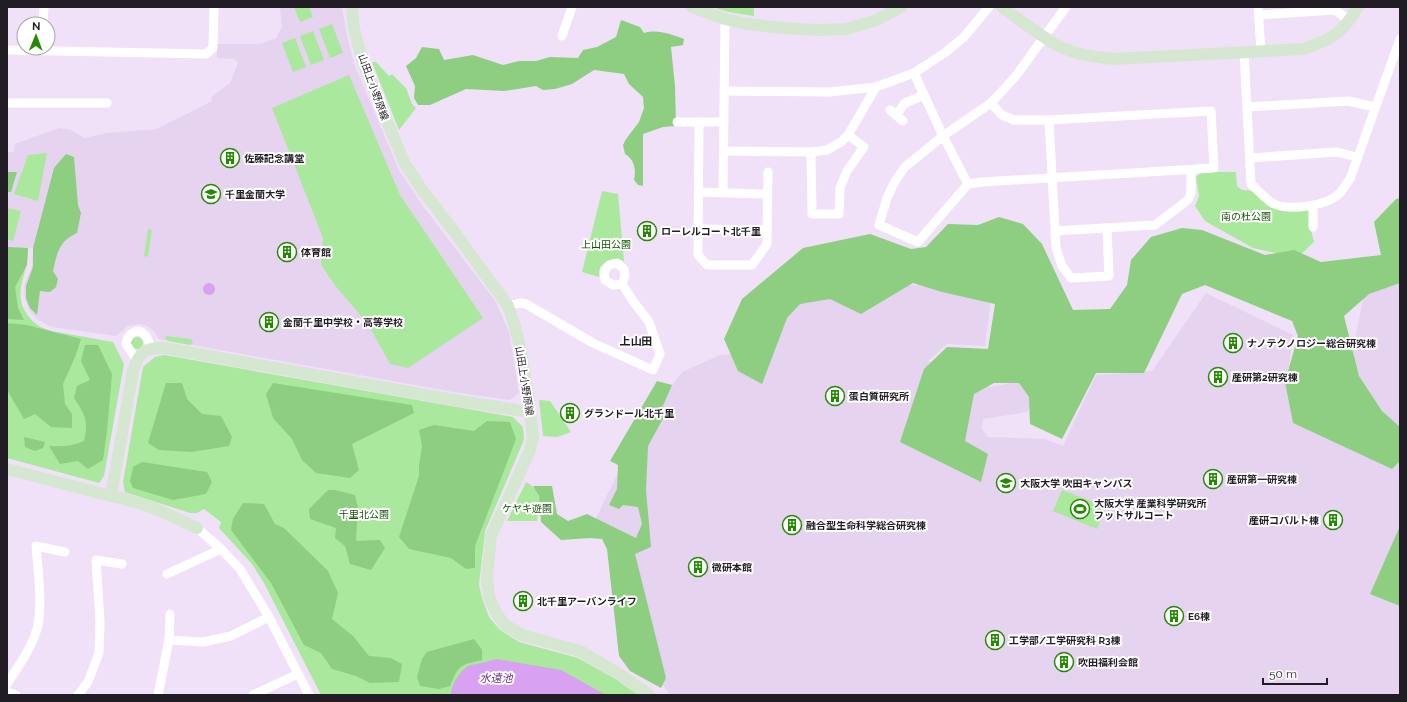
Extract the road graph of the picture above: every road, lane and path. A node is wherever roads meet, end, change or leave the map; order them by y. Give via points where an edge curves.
1 (214, 7) edge
2 (352, 7) edge
3 (572, 7) edge
4 (692, 7) edge
5 (900, 7) edge
6 (989, 7) edge
7 (1002, 7) edge
8 (1066, 7) edge
9 (1358, 7) edge
10 (1258, 11) edge
11 (725, 19) junction
12 (1350, 21) junction
13 (562, 36) dead end
14 (1045, 37) junction
15 (1400, 39) edge
16 (56, 49) edge
17 (1261, 51) junction
18 (1244, 52) junction
19 (914, 73) junction
20 (876, 87) junction
21 (724, 91) junction
22 (924, 95) junction
23 (7, 103) edge
24 (107, 103) dead end
25 (991, 103) junction
26 (1248, 107) junction
27 (1375, 107) junction
28 (896, 115) dead end
29 (1049, 120) junction
30 (678, 122) dead end
31 (699, 122) junction
32 (724, 122) junction
33 (848, 135) junction
34 (943, 136) junction
35 (724, 151) junction
36 (811, 152) junction
37 (1357, 157) junction
38 (1250, 158) junction
39 (1191, 170) junction
40 (768, 172) dead end
41 (1053, 178) junction
42 (968, 184) junction
43 (698, 192) junction
44 (723, 193) junction
45 (767, 194) junction
46 (1313, 206) junction
47 (1314, 227) dead end
48 (1107, 228) junction
49 (698, 229) junction
50 (767, 230) junction
51 (1055, 230) junction
52 (622, 284) dead end
53 (508, 306) junction
54 (151, 348) junction
55 (137, 360) junction
56 (530, 412) junction
57 (7, 469) edge
58 (111, 496) junction
59 (197, 528) joint
60 (221, 549) junction
61 (65, 552) dead end
62 (122, 564) dead end
63 (167, 574) dead end
64 (170, 614) dead end
65 (269, 617) junction
66 (169, 640) junction
67 (298, 674) junction
68 (7, 684) edge
69 (7, 692) edge
70 (16, 695) edge
71 (78, 695) edge
72 (158, 695) edge
73 (253, 695) edge
74 (309, 695) edge
75 (649, 695) edge

1 - 16 street via 213,48 206,54
2 - 53 street, 山田上小野原線 via 354,28 364,66 405,164
3 - 13 street
4 - 11 street
5 - 11 street via 877,20 846,29 783,28
6 - 19 street via 964,37
7 - 14 street
8 - 14 street
9 - 12 street
10 - 12 street via 1335,10
10 - 17 street
11 - 21 street
12 - 17 street via 1338,33 1322,43 1303,49
14 - 18 street via 1058,46 1094,57
14 - 25 street via 1015,77
15 - 27 street
17 - 18 street
18 - 26 street
19 - 20 street
19 - 22 street
20 - 21 street via 829,92
20 - 33 street
21 - 32 street
22 - 28 street via 905,103
22 - 34 street
23 - 24 street
25 - 29 street via 1002,115 1014,120
25 - 34 street
26 - 27 street via 1348,101
26 - 38 street
27 - 37 street
29 - 39 street via 1211,111 1214,168
29 - 41 street
30 - 31 street
31 - 32 street
31 - 43 street
32 - 35 street
33 - 36 street via 827,150
33 - 36 street via 864,147 847,171 840,188 839,214 812,214
34 - 42 street
34 - 42 street via 905,167 887,198 879,225 918,242
35 - 36 street
35 - 44 street
37 - 38 street via 1337,152
37 - 46 street via 1350,179 1340,193 1327,202
38 - 46 street via 1251,184 1273,204 1284,207
39 - 41 street
39 - 48 street via 1191,193 1188,200 1155,225
40 - 45 street
41 - 42 street
41 - 51 street
43 - 44 street
43 - 49 street
44 - 45 street
45 - 50 street
46 - 47 street
48 - 51 street
48 - 51 street via 1109,276 1070,278 1062,266 1056,248
49 - 50 street
49 - 50 street via 698,256 707,265 752,265 767,244
52 - 53 street via 649,322 660,354 653,370 593,343 526,304
53 - 56 street, 山田上小野原線 via 521,352
54 - 55 street via 143,352
54 - 55 street via 145,335 132,332 126,344
54 - 56 street via 165,348
55 - 58 street
56 - 75 street, 山田上小野原線 via 533,439 530,450 491,536 487,578 489,597 505,625 522,635 580,651
57 - 58 street
58 - 59 street via 164,513
59 - 60 street
60 - 63 street
60 - 65 street via 240,570
61 - 68 street via 36,546 39,602 37,629 26,654
62 - 71 street via 96,560 99,652 88,682
64 - 66 street
65 - 66 street via 231,636 203,642
65 - 67 street
66 - 72 street
67 - 73 street
67 - 74 street
69 - 70 street

